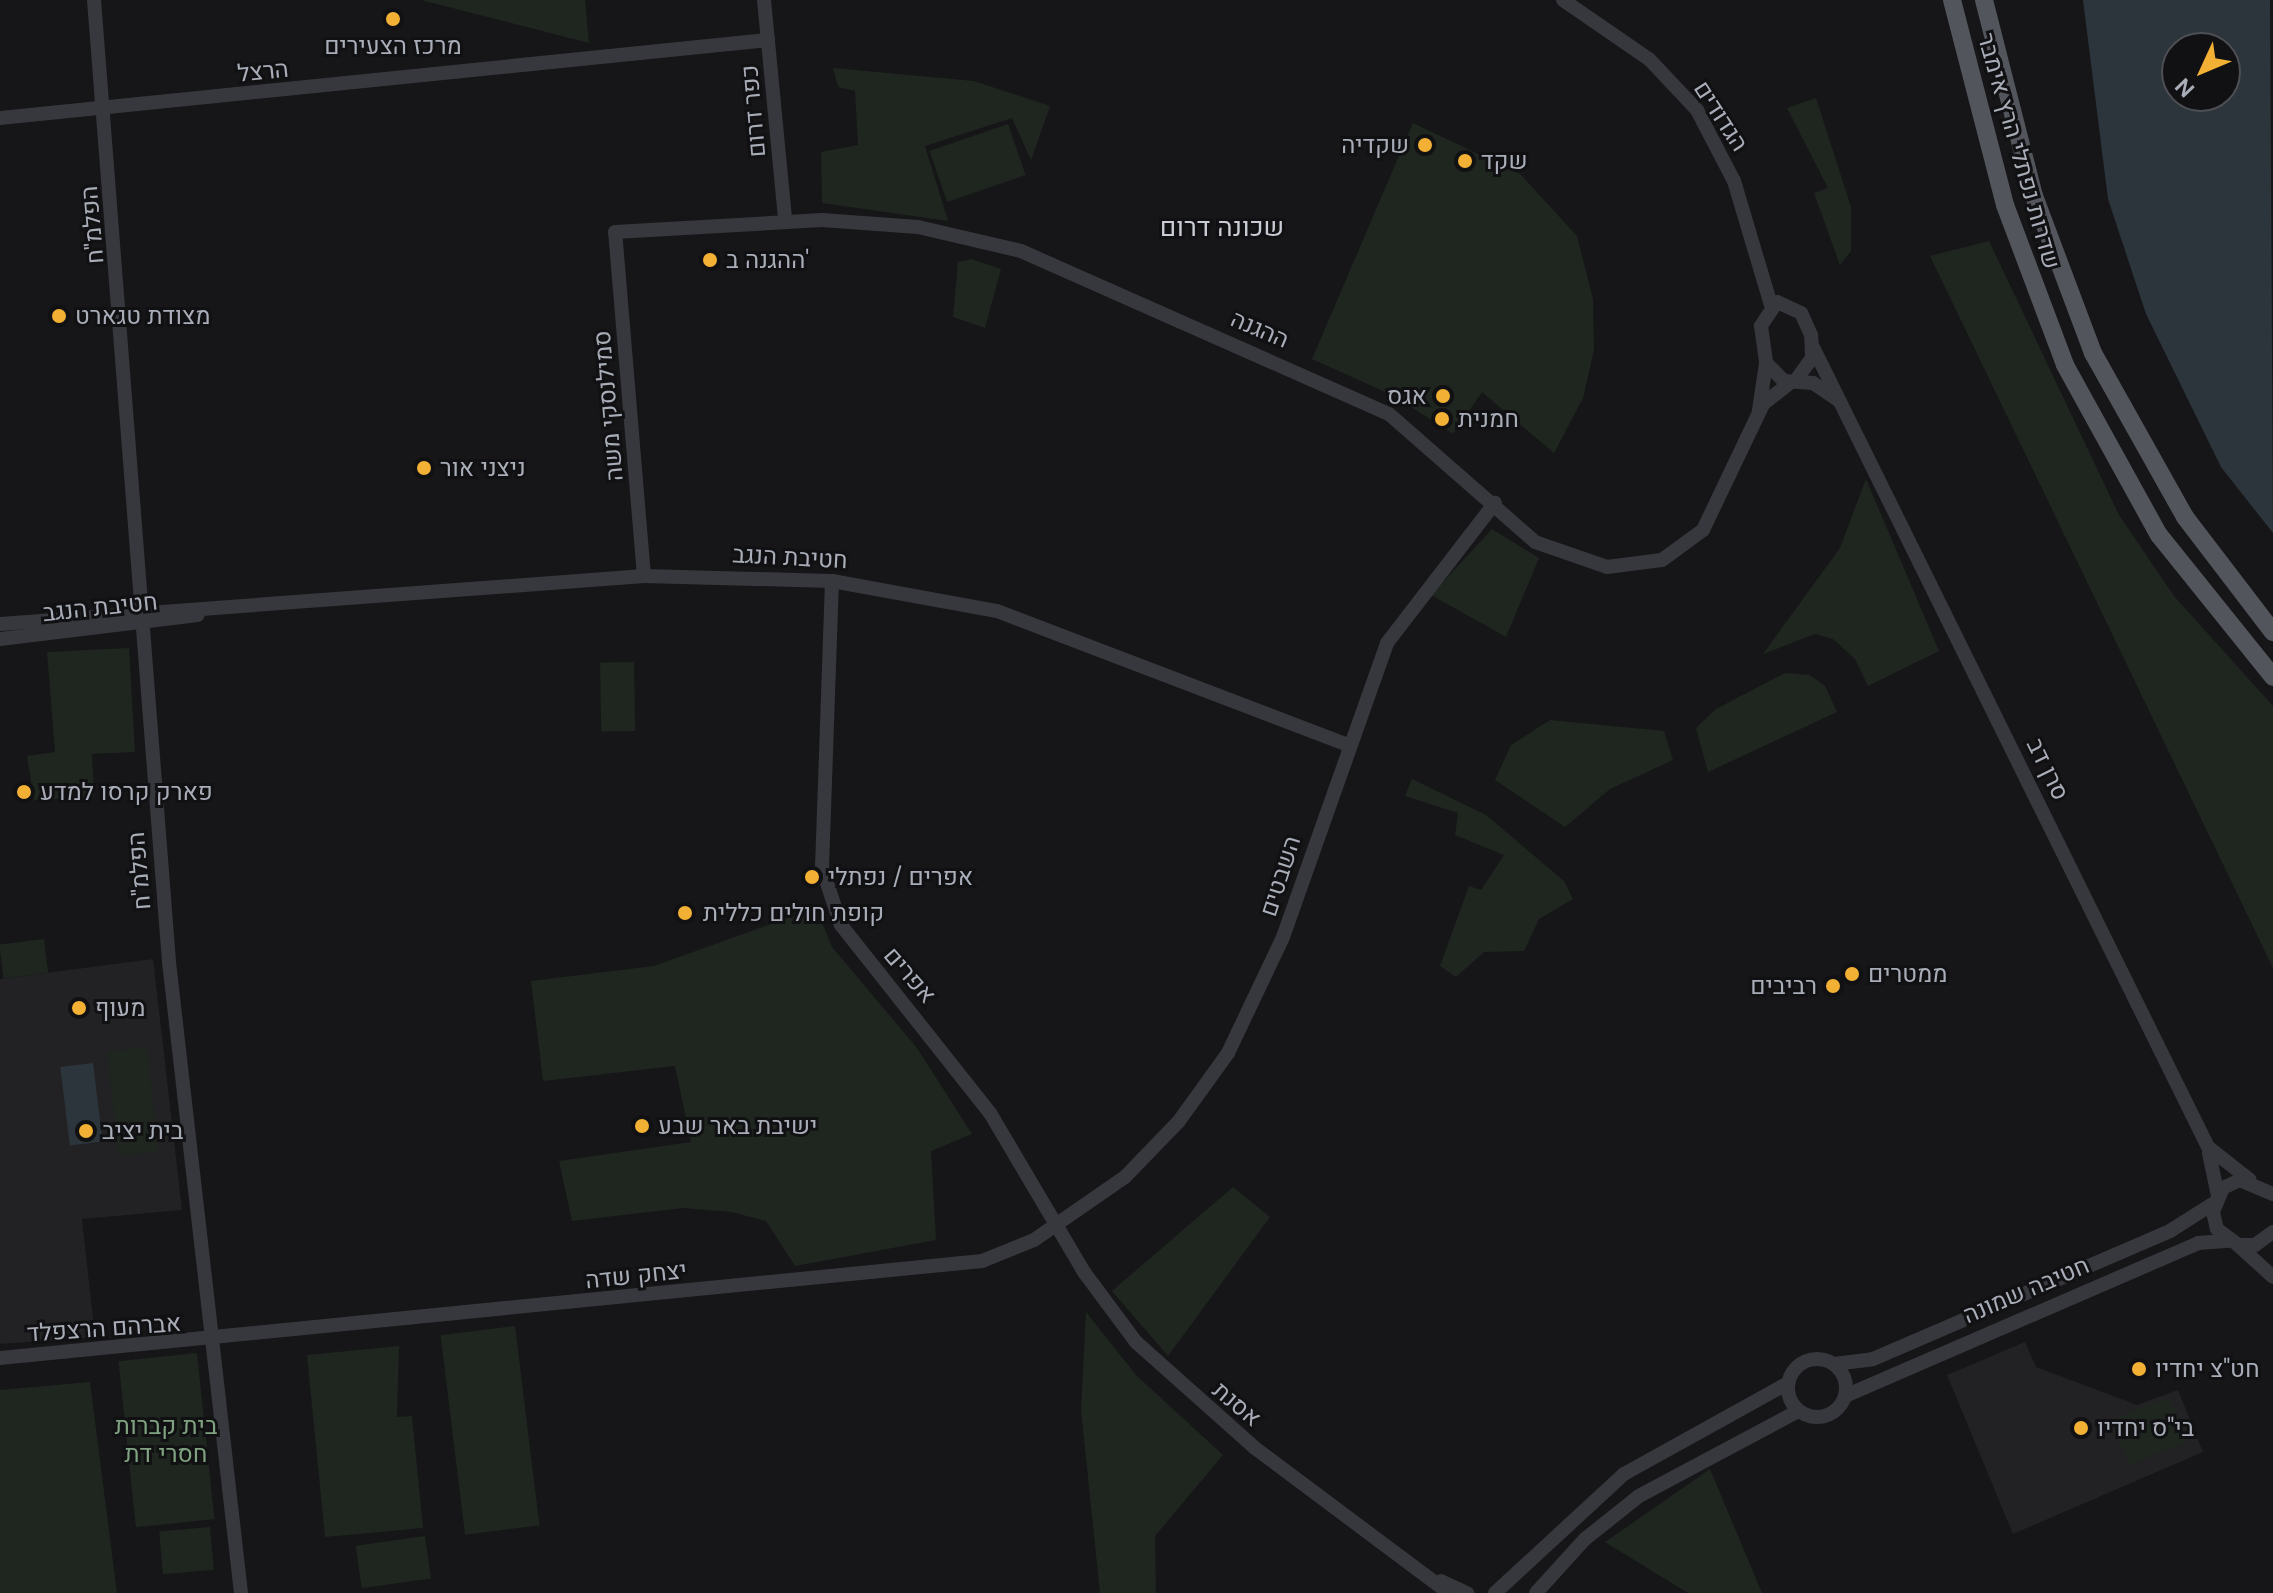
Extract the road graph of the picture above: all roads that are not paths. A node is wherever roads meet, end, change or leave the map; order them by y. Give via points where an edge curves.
1 (94, 0) edge
2 (764, 0) edge
3 (1563, 0) edge
4 (1952, 0) edge
5 (1984, 0) edge
6 (768, 40) junction
7 (103, 108) junction
8 (0, 118) edge
9 (785, 218) junction
10 (615, 232) joint
11 (1771, 305) junction
12 (1812, 345) junction
13 (1766, 363) junction
14 (1794, 381) junction
15 (1848, 411) junction
16 (1758, 415) junction
17 (1495, 503) junction
18 (644, 576) junction
19 (832, 581) junction
20 (145, 619) junction
21 (0, 624) edge
22 (2273, 632) edge
23 (0, 639) edge
24 (2273, 677) edge
25 (1347, 745) junction
26 (2208, 1147) junction
27 (2260, 1183) edge
28 (2273, 1194) edge
29 (2216, 1200) junction
30 (1056, 1225) junction
31 (2273, 1232) edge
32 (2234, 1243) junction
33 (2273, 1277) edge
34 (212, 1342) junction
35 (0, 1358) edge
36 (1834, 1364) junction
37 (1788, 1383) junction
38 (1845, 1396) junction
39 (1798, 1411) junction
40 (1430, 1575) junction
41 (241, 1593) edge
42 (1449, 1593) edge
43 (1467, 1593) edge
44 (1495, 1593) edge
45 (1536, 1593) edge

1 - 7 street, הפלמ"ח
2 - 6 street, כפר דרום
3 - 11 street, הגדודים via 1649,59 1697,110 1734,181
4 - 24 main road, שדרות נפתלי הרץ אימבר via 2005,205 2065,365 2159,535
5 - 22 main road, שדרות נפתלי הרץ אימבר via 2034,196 2093,353 2185,517
6 - 7 street, הרצל
6 - 9 street, כפר דרום
7 - 8 street, הרצל
7 - 20 street, הפלמ"ח
9 - 10 street, ההגנה
9 - 17 street, ההגנה via 918,227 1021,251 1389,414
10 - 18 street, סמילנסקי משה
11 - 12 street via 1786,303 1801,313
11 - 13 street via 1761,326
12 - 14 street via 1808,369
12 - 15 street, סרן דב
13 - 14 street
13 - 16 street, ההגנה
14 - 15 street, סרן דב via 1828,391
14 - 16 street, ההגנה via 1772,393
15 - 26 street, סרן דב
16 - 17 street, ההגנה via 1703,530 1646,566 1560,556
17 - 25 street, השבטים via 1397,624
18 - 19 street, חטיבת הנגב
18 - 20 street, חטיבת הנגב
19 - 25 street, חטיבת הנגב via 997,611
19 - 30 street, אפרים via 832,743 822,831 827,895 841,925 990,1113
20 - 21 street, חטיבת הנגב
20 - 23 street, חטיבת הנגב
20 - 34 street, הפלמ"ח via 168,947
25 - 30 street, השבטים via 1283,937 1228,1053 1151,1151
26 - 27 street, סרן דב
26 - 29 street, סרן דב
27 - 28 street, סרן דב
27 - 29 street, חטיבה שמונה
29 - 32 street, סרן דב via 2217,1229
29 - 36 street, חטיבה שמונה via 2170,1231 1873,1359
30 - 34 street, יצחק שדה via 982,1261
30 - 40 street, אסנת via 1106,1305 1165,1371 1255,1448
31 - 32 street, חטיבה שמונה via 2255,1245
32 - 33 street
32 - 38 street, חטיבה שמונה via 2198,1243
34 - 35 street, אברהם הרצפלד
34 - 41 street, הפלמ"ח
36 - 37 street via 1804,1361
36 - 38 street
37 - 39 street
37 - 44 street via 1624,1474
38 - 39 street via 1824,1416
39 - 45 street via 1639,1496 1585,1539
40 - 42 street, אסנת
40 - 43 street, אסנת

